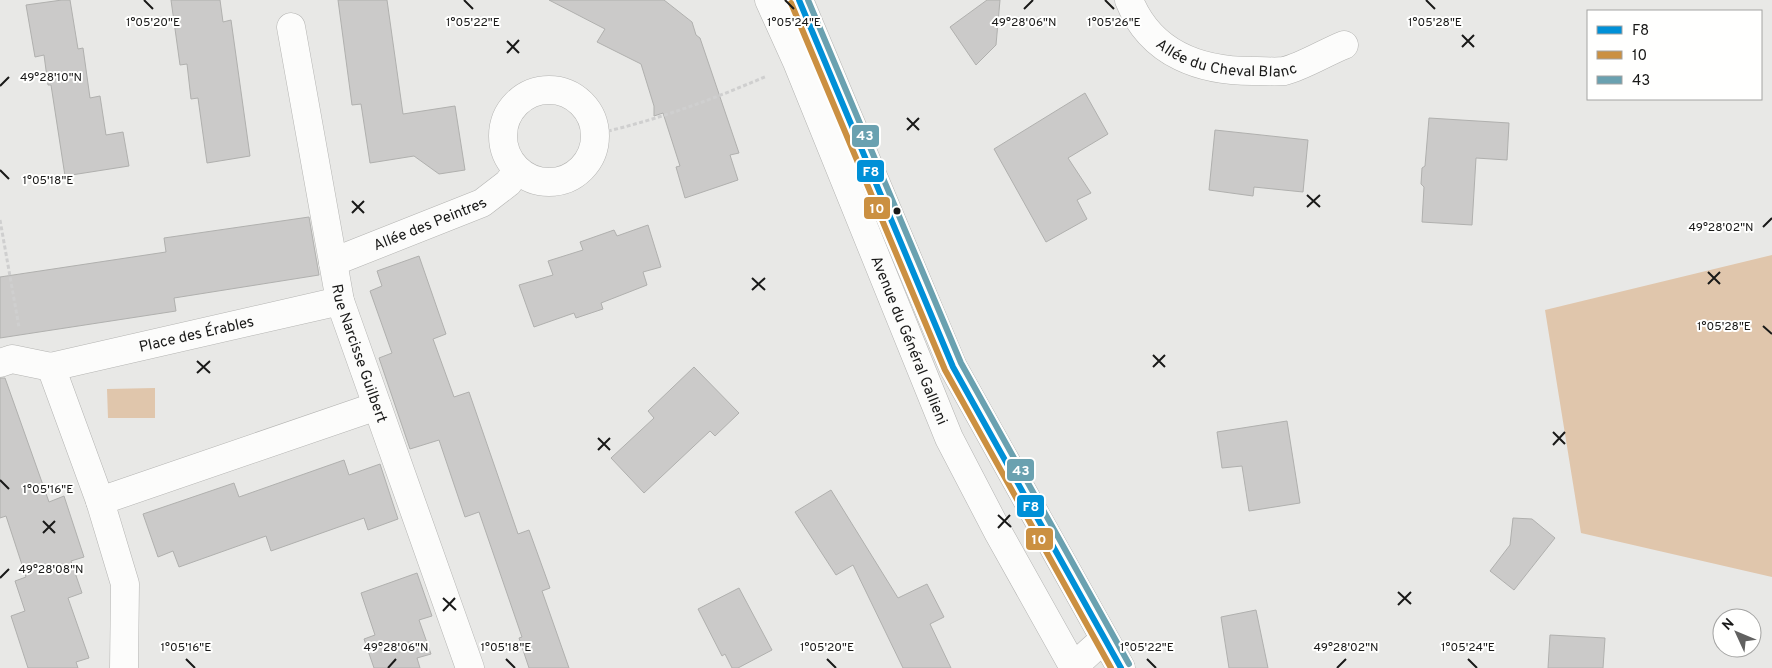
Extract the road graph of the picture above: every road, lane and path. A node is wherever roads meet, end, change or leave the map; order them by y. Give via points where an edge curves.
1 (769, 0) edge
2 (800, 0) edge
3 (1129, 0) edge
4 (291, 27) dead end
5 (1344, 45) dead end
6 (797, 62) junction
7 (595, 134) junction
8 (517, 171) junction
9 (0, 220) edge
10 (333, 262) junction
11 (340, 301) junction
12 (25, 364) edge
13 (377, 406) junction
14 (100, 501) junction
15 (1034, 514) junction
16 (999, 534) junction
17 (1104, 639) junction
18 (124, 668) edge
19 (470, 668) edge
20 (1073, 668) edge
21 (1121, 668) edge

1 - 6 street, Avenue du Général Gallieni
2 - 15 street, Avenue du Général Gallieni via 953,367
3 - 5 street, Allée du Cheval Blanc via 1135,14 1156,41 1188,62 1230,72 1284,71
4 - 10 street, Rue Narcisse Guilbert
6 - 7 path via 715,99 633,126
6 - 16 street, Avenue du Général Gallieni via 949,438
7 - 8 street via 589,160 569,178 542,182
7 - 8 street via 589,114 576,98 563,91 535,91 522,97 512,107 502,133 508,160
8 - 10 street, Allée des Peintres via 508,183 482,203
9 - 12 path
10 - 11 street, Rue Narcisse Guilbert
11 - 12 street, Place des Érables
11 - 13 street, Rue Narcisse Guilbert
12 - 14 street
13 - 14 street
13 - 19 street, Rue Narcisse Guilbert
14 - 18 street via 125,584
15 - 16 street
15 - 17 street, Avenue du Général Gallieni
16 - 20 street, Avenue du Général Gallieni
17 - 20 street
17 - 21 street, Avenue du Général Gallieni

